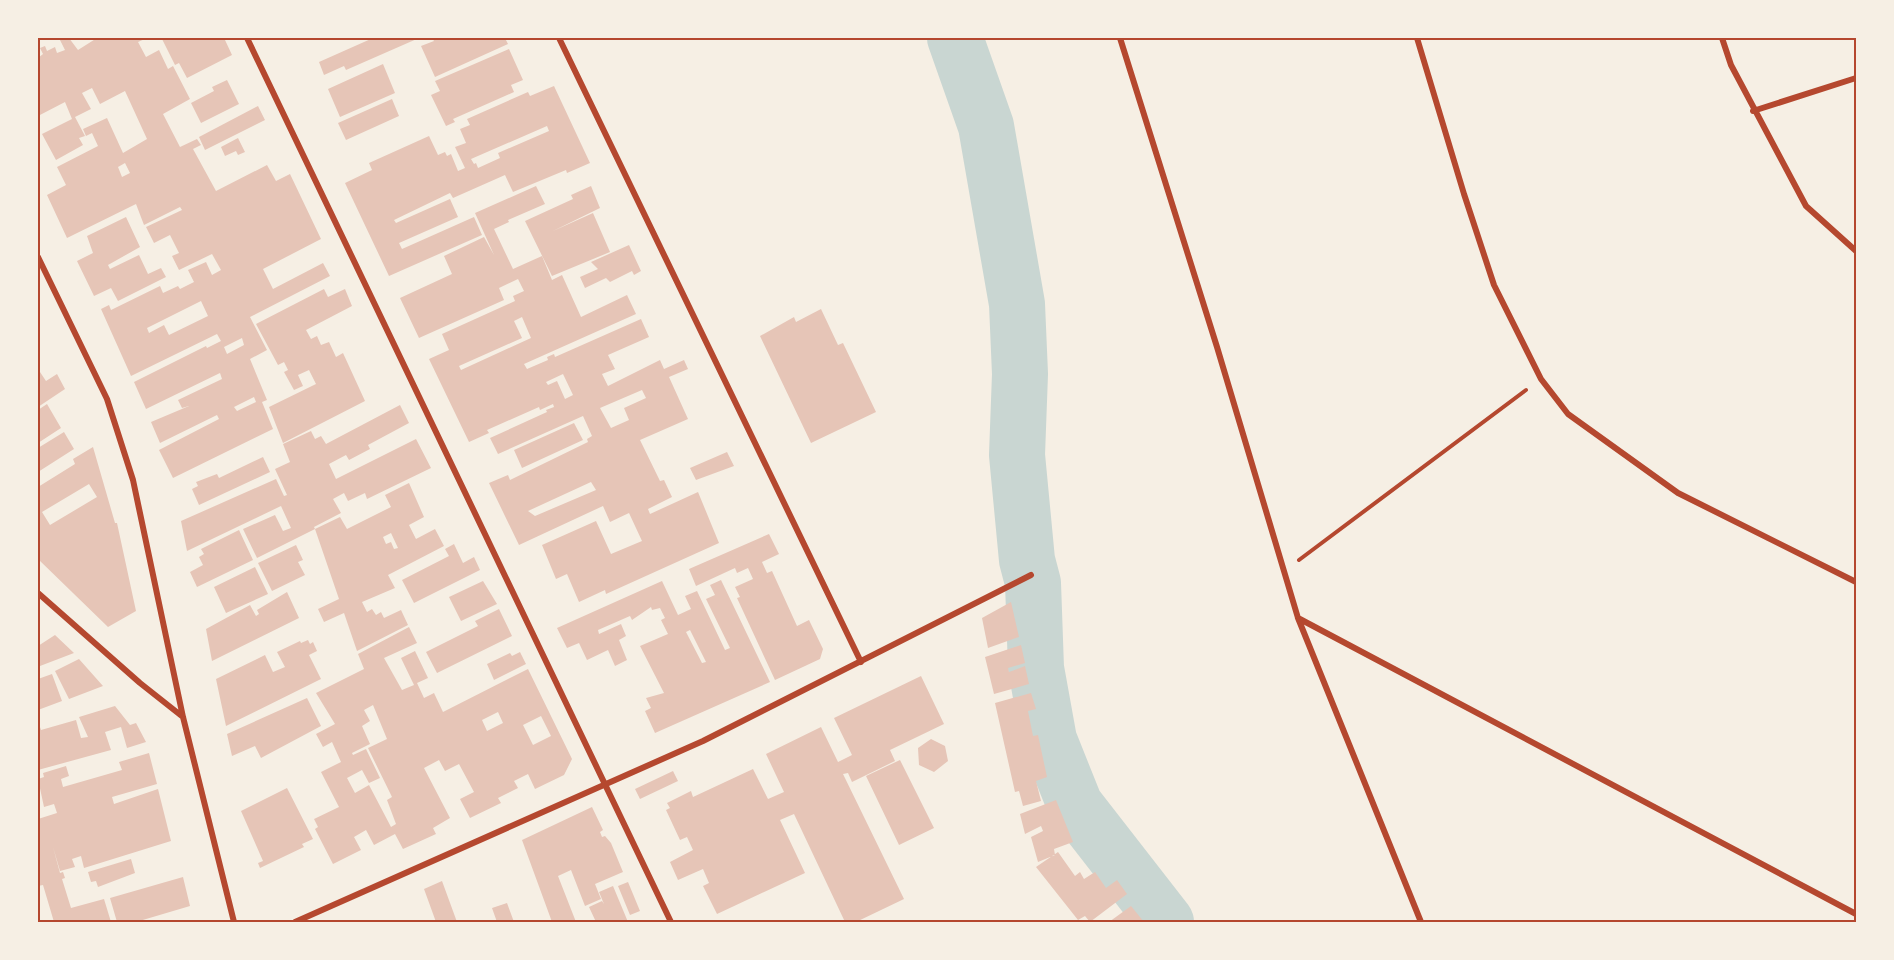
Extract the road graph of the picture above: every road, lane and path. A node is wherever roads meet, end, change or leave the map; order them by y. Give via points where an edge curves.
1 (247, 38) edge
2 (559, 38) edge
3 (1120, 38) edge
4 (1418, 38) edge
5 (1722, 38) edge
6 (1857, 78) edge
7 (1754, 111) junction
8 (1857, 251) edge
9 (38, 257) edge
10 (1541, 379) junction
11 (1284, 571) junction
12 (1031, 575) dead end
13 (1857, 582) edge
14 (38, 592) edge
15 (1298, 618) junction
16 (861, 662) junction
17 (183, 717) junction
18 (606, 784) junction
19 (1857, 914) edge
20 (234, 922) edge
21 (295, 922) edge
22 (671, 922) edge
23 (1421, 922) edge

1 - 18 street
2 - 16 street
3 - 11 street
4 - 10 street via 1494,285
5 - 7 street
6 - 7 street
7 - 8 street via 1806,206
9 - 17 street via 107,399 133,480
10 - 11 path
10 - 13 street via 1568,414 1678,494
11 - 15 street
12 - 16 street
14 - 17 street
15 - 19 street
15 - 23 street
16 - 18 street via 703,741
17 - 20 street
18 - 21 street
18 - 22 street

